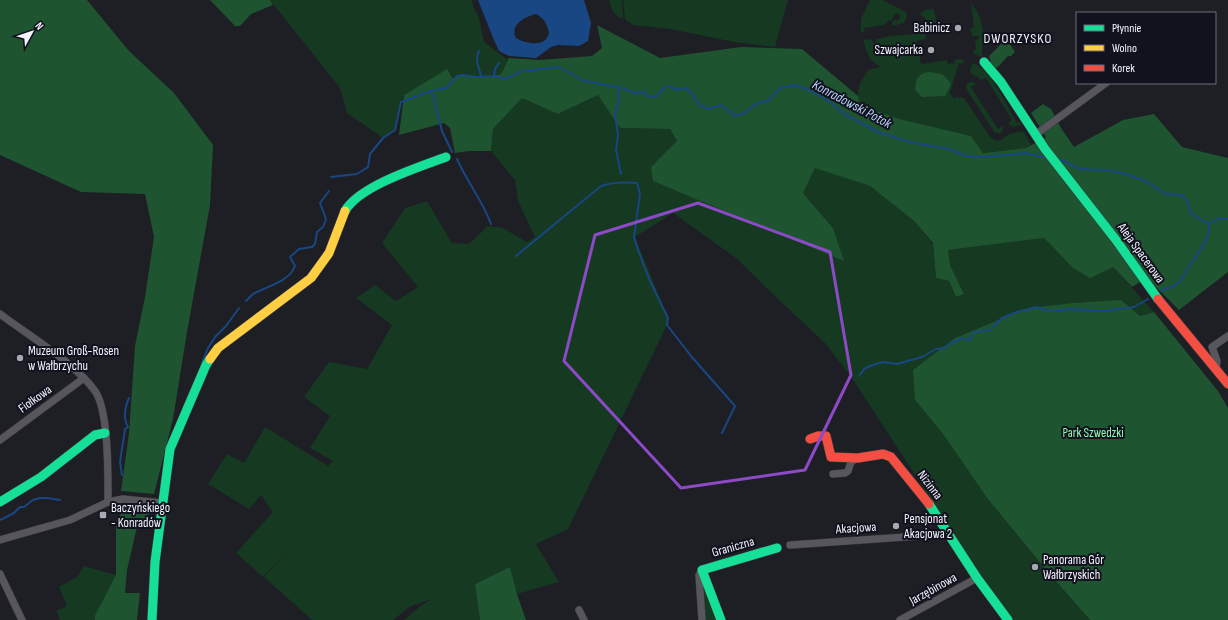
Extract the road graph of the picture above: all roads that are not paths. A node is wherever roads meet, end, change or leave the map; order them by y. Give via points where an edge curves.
1 (984, 62) dead end
2 (1105, 84) edge
3 (1035, 135) junction
4 (446, 156) dead end
5 (0, 314) edge
6 (1228, 336) edge
7 (1212, 347) junction
8 (1200, 348) junction
9 (1216, 368) junction
10 (84, 378) junction
11 (1228, 384) edge
12 (105, 433) junction
13 (2, 436) edge
14 (810, 439) dead end
15 (858, 458) junction
16 (834, 474) dead end
17 (0, 502) edge
18 (108, 502) junction
19 (162, 503) junction
20 (948, 534) junction
21 (0, 540) edge
22 (790, 545) dead end
23 (777, 548) dead end
24 (702, 570) junction
25 (0, 574) edge
26 (977, 578) junction
27 (580, 610) dead end
28 (22, 620) edge
29 (152, 620) edge
30 (584, 620) edge
31 (702, 620) edge
32 (721, 620) edge
33 (900, 620) edge
34 (1008, 620) edge

1 - 3 street, Aleja Spacerowa via 1003,84
2 - 3 street
3 - 8 street, Aleja Spacerowa via 1150,288
4 - 19 street via 360,195 346,209 331,250 318,271 218,348 206,365 170,449
5 - 10 street
6 - 7 street
7 - 8 street
7 - 9 street via 1217,361
8 - 9 street, Aleja Spacerowa
9 - 11 street, Aleja Spacerowa
10 - 12 street via 100,400
10 - 13 street, Fiołkowa
12 - 17 street via 95,435 41,477
12 - 18 street
14 - 15 street, Nizinna via 826,436 831,457
15 - 16 street via 851,462 848,471
15 - 20 street, Nizinna via 883,454 891,457 928,503
18 - 19 street via 123,498
18 - 21 street via 70,520
19 - 29 street
20 - 22 street, Akacjowa
20 - 26 street, Nizinna
23 - 24 street, Graniczna
24 - 31 street via 699,575
24 - 32 street, Graniczna
25 - 28 street
26 - 33 street, Jarzębinowa
26 - 34 street, Nizinna
27 - 30 street

